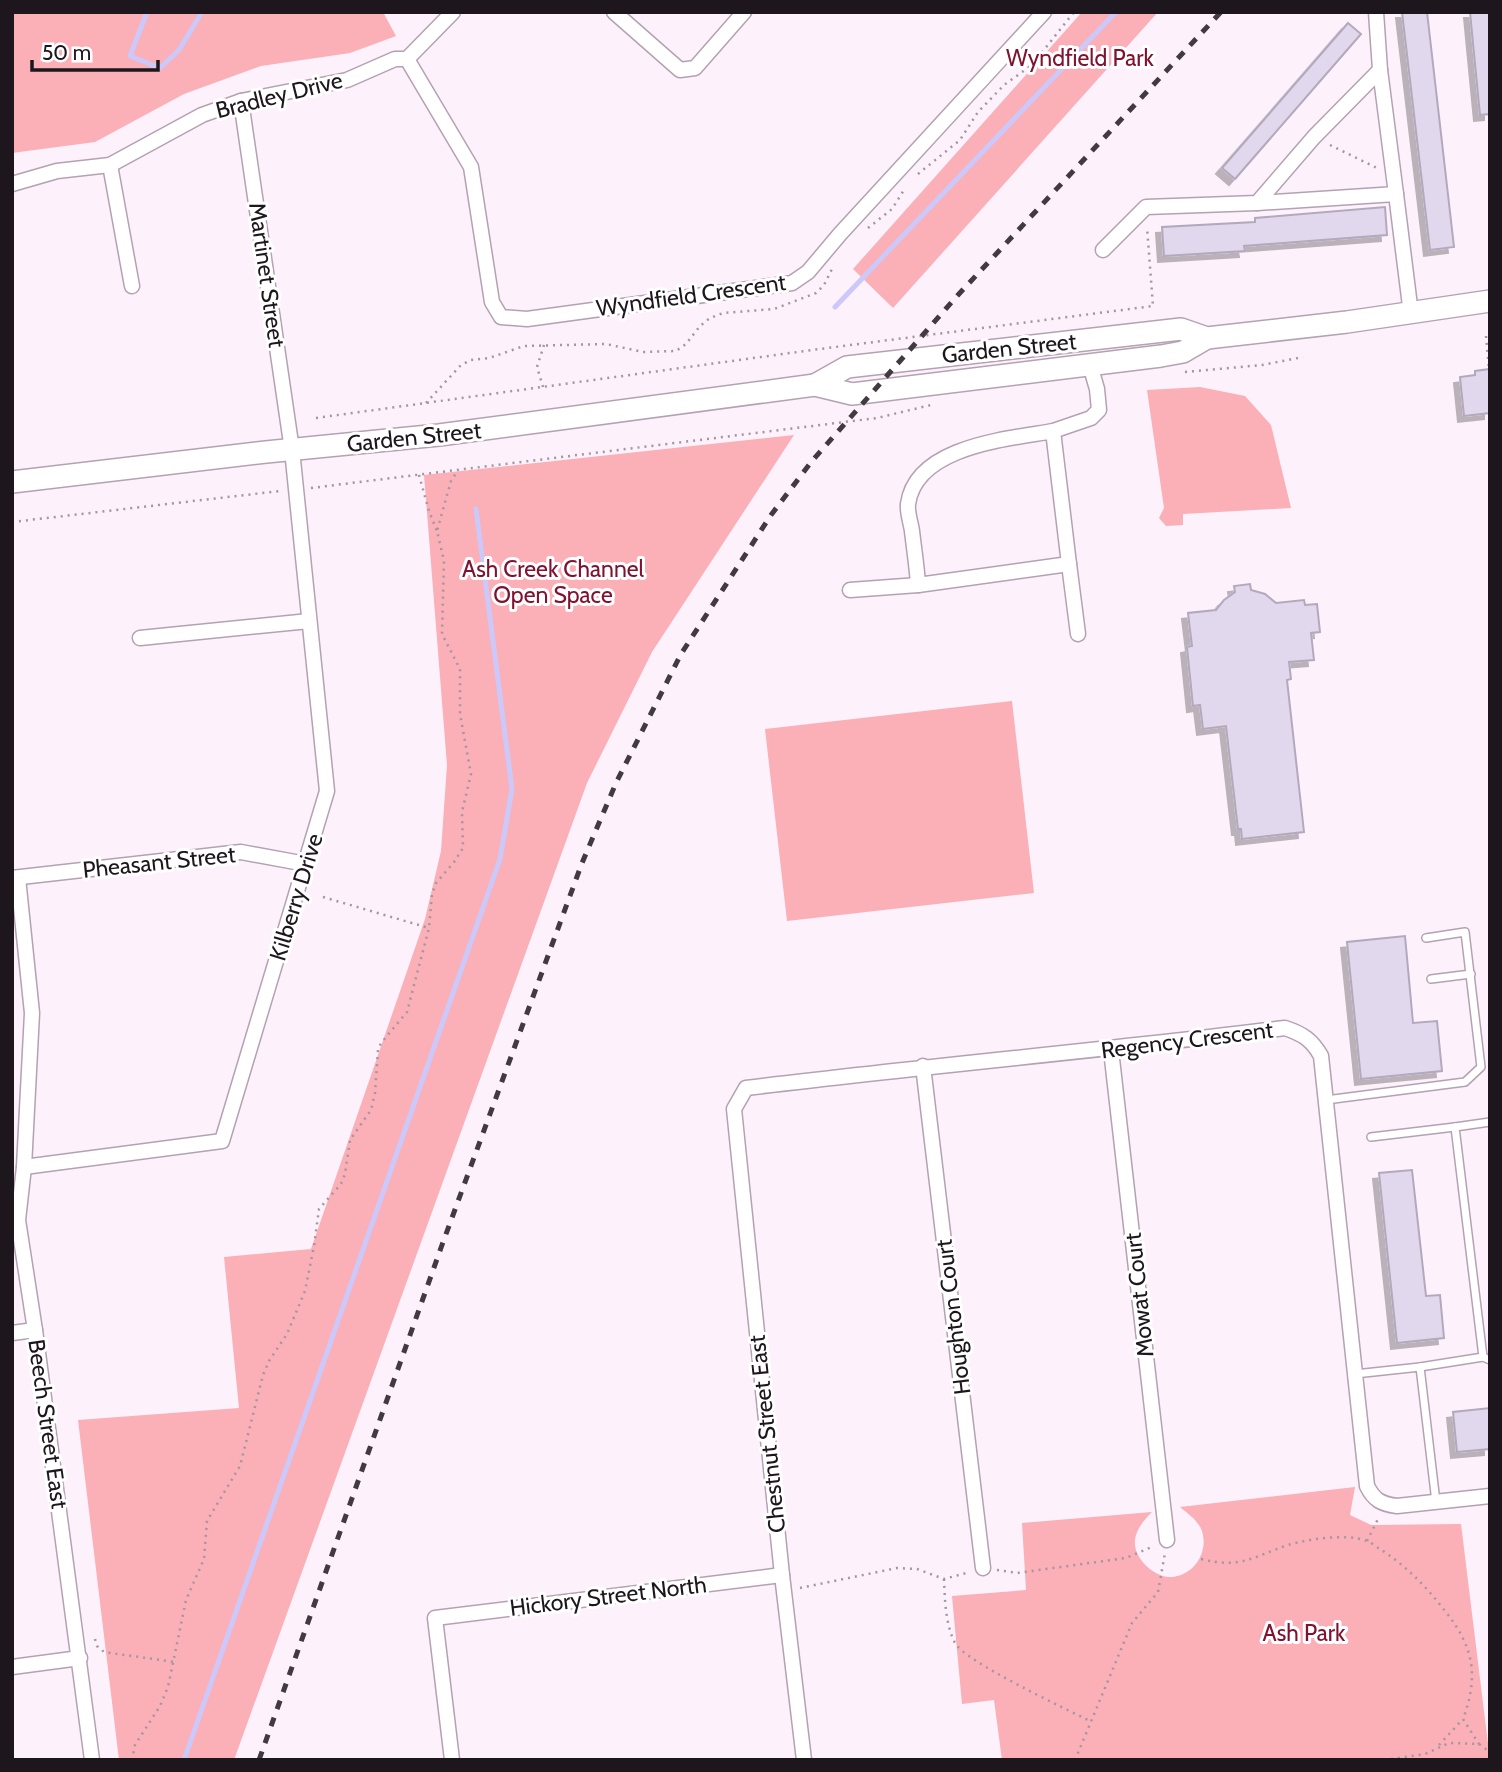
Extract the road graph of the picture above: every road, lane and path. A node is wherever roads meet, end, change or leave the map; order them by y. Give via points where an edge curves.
1 (453, 12) edge
2 (614, 12) edge
3 (744, 12) edge
4 (1044, 12) edge
5 (1074, 12) edge
6 (1376, 12) edge
7 (407, 59) junction
8 (1380, 70) junction
9 (241, 101) junction
10 (1314, 137) junction
11 (110, 165) junction
12 (1395, 176) junction
13 (914, 178) dead end
14 (12, 184) edge
15 (905, 188) dead end
16 (1396, 194) junction
17 (1257, 203) junction
18 (1146, 207) junction
19 (860, 234) dead end
20 (1103, 250) dead end
21 (835, 263) dead end
22 (132, 286) dead end
23 (1490, 301) edge
24 (1411, 314) junction
25 (1121, 336) junction
26 (1486, 336) dead end
27 (1206, 338) junction
28 (544, 345) junction
29 (1303, 358) dead end
30 (1090, 365) junction
31 (1489, 369) edge
32 (1185, 372) dead end
33 (815, 385) junction
34 (543, 387) junction
35 (426, 403) junction
36 (939, 403) dead end
37 (316, 418) dead end
38 (1053, 431) junction
39 (292, 450) junction
40 (458, 470) junction
41 (419, 475) junction
42 (12, 482) edge
43 (296, 489) junction
44 (12, 522) edge
45 (437, 531) junction
46 (1069, 564) junction
47 (918, 585) junction
48 (850, 590) dead end
49 (309, 621) junction
50 (1078, 634) dead end
51 (139, 638) dead end
52 (306, 864) junction
53 (15, 878) edge
54 (323, 897) dead end
55 (429, 928) junction
56 (1426, 938) dead end
57 (1471, 974) junction
58 (1431, 979) dead end
59 (1111, 1050) junction
60 (923, 1066) junction
61 (1490, 1066) edge
62 (1481, 1067) junction
63 (1325, 1101) junction
64 (734, 1108) joint
65 (1490, 1122) edge
66 (1455, 1127) junction
67 (1371, 1137) dead end
68 (24, 1167) junction
69 (35, 1330) junction
70 (12, 1333) edge
71 (1486, 1359) edge
72 (1420, 1367) junction
73 (1354, 1374) junction
74 (1490, 1496) edge
75 (1436, 1502) junction
76 (1379, 1517) dead end
77 (1167, 1540) joint
78 (1367, 1541) junction
79 (1201, 1559) dead end
80 (984, 1568) dead end
81 (782, 1575) junction
82 (944, 1579) dead end
83 (95, 1639) dead end
84 (80, 1658) junction
85 (174, 1662) junction
86 (12, 1667) edge
87 (1463, 1719) junction
88 (1090, 1721) junction
89 (1479, 1744) junction
90 (1490, 1752) edge
91 (1425, 1754) junction
92 (92, 1760) edge
93 (132, 1760) edge
94 (452, 1760) edge
95 (804, 1760) edge
96 (1074, 1760) edge
97 (1384, 1760) edge

1 - 7 street
2 - 3 street via 680,70 695,68
4 - 7 street, Wyndfield Crescent via 808,272 792,283 527,319 501,317 492,302 471,167
5 - 13 path via 1032,65 978,112 960,140
6 - 8 street
7 - 9 street, Bradley Drive via 395,59 347,80
8 - 10 street
8 - 12 street
9 - 11 street, Bradley Drive via 202,115
9 - 39 street, Martinet Street
10 - 12 path
10 - 17 street
11 - 14 street, Bradley Drive via 57,171
11 - 22 street
12 - 16 street
15 - 19 path via 892,209
16 - 17 street
16 - 24 street
17 - 18 street
18 - 20 street
18 - 34 path via 1153,306
21 - 28 path via 816,293 774,309 710,318 676,351 643,352 606,344
23 - 24 street, Garden Street
24 - 27 street, Garden Street
25 - 27 street, Garden Street via 1181,329
25 - 30 street via 1097,350
25 - 33 street, Garden Street via 847,367
26 - 31 path
27 - 30 street, Garden Street via 1183,352
28 - 34 path via 537,367
28 - 35 path via 471,360
29 - 32 path
30 - 33 street, Garden Street via 852,394
30 - 38 street via 1099,410 1091,418
33 - 39 street, Garden Street
34 - 35 path
35 - 37 path
36 - 40 path via 877,418
38 - 46 street
38 - 47 street via 953,453 914,485 908,506
39 - 42 street, Garden Street
39 - 43 street, Kilberry Drive
40 - 41 path
40 - 45 path
41 - 43 path
41 - 45 path
43 - 44 path
43 - 49 street, Kilberry Drive
45 - 55 path via 444,561 442,634 460,669 460,714 471,774 462,812 463,848 436,883
46 - 47 street
46 - 50 street
47 - 48 street
49 - 51 street
49 - 52 street, Kilberry Drive via 327,791
52 - 53 street, Pheasant Street via 241,852
52 - 68 street, Kilberry Drive via 222,1141
53 - 68 street, Beech Street East via 32,1013
54 - 55 path
55 - 85 path via 407,1012 378,1050 371,1110 350,1140 341,1184 319,1209 305,1291 263,1375 240,1466 207,1521 204,1559 186,1600
56 - 57 lane via 1465,932
57 - 58 lane
57 - 62 lane
59 - 60 street, Regency Crescent
59 - 63 street, Regency Crescent via 1285,1028 1313,1042 1321,1056
59 - 77 street, Mowat Court
60 - 64 street, Regency Crescent via 747,1088
60 - 80 street, Houghton Court
61 - 62 lane
62 - 63 lane via 1465,1082
63 - 73 street, Regency Crescent
64 - 81 street, Chestnut Street East
65 - 66 lane
66 - 67 lane
66 - 71 lane
68 - 69 street, Beech Street East via 18,1220
69 - 70 street
69 - 84 street, Beech Street East
71 - 72 lane
72 - 73 lane
72 - 75 lane
73 - 75 street, Regency Crescent via 1367,1486 1373,1498 1396,1506
74 - 75 street
76 - 78 path
77 - 88 path via 1158,1592 1132,1623
78 - 79 path via 1331,1537 1288,1545 1253,1560 1221,1564
78 - 87 path via 1428,1588 1461,1631 1473,1668
81 - 94 street, Hickory Street North via 435,1618
81 - 95 street, Chestnut Street East
82 - 88 path via 945,1611 955,1645 983,1666
83 - 85 path via 104,1652
84 - 86 street
84 - 92 street, Beech Street East
85 - 93 path via 164,1698 135,1745
87 - 89 path
87 - 91 path via 1442,1744
88 - 96 path
89 - 90 path
89 - 91 path via 1449,1743
91 - 97 path

